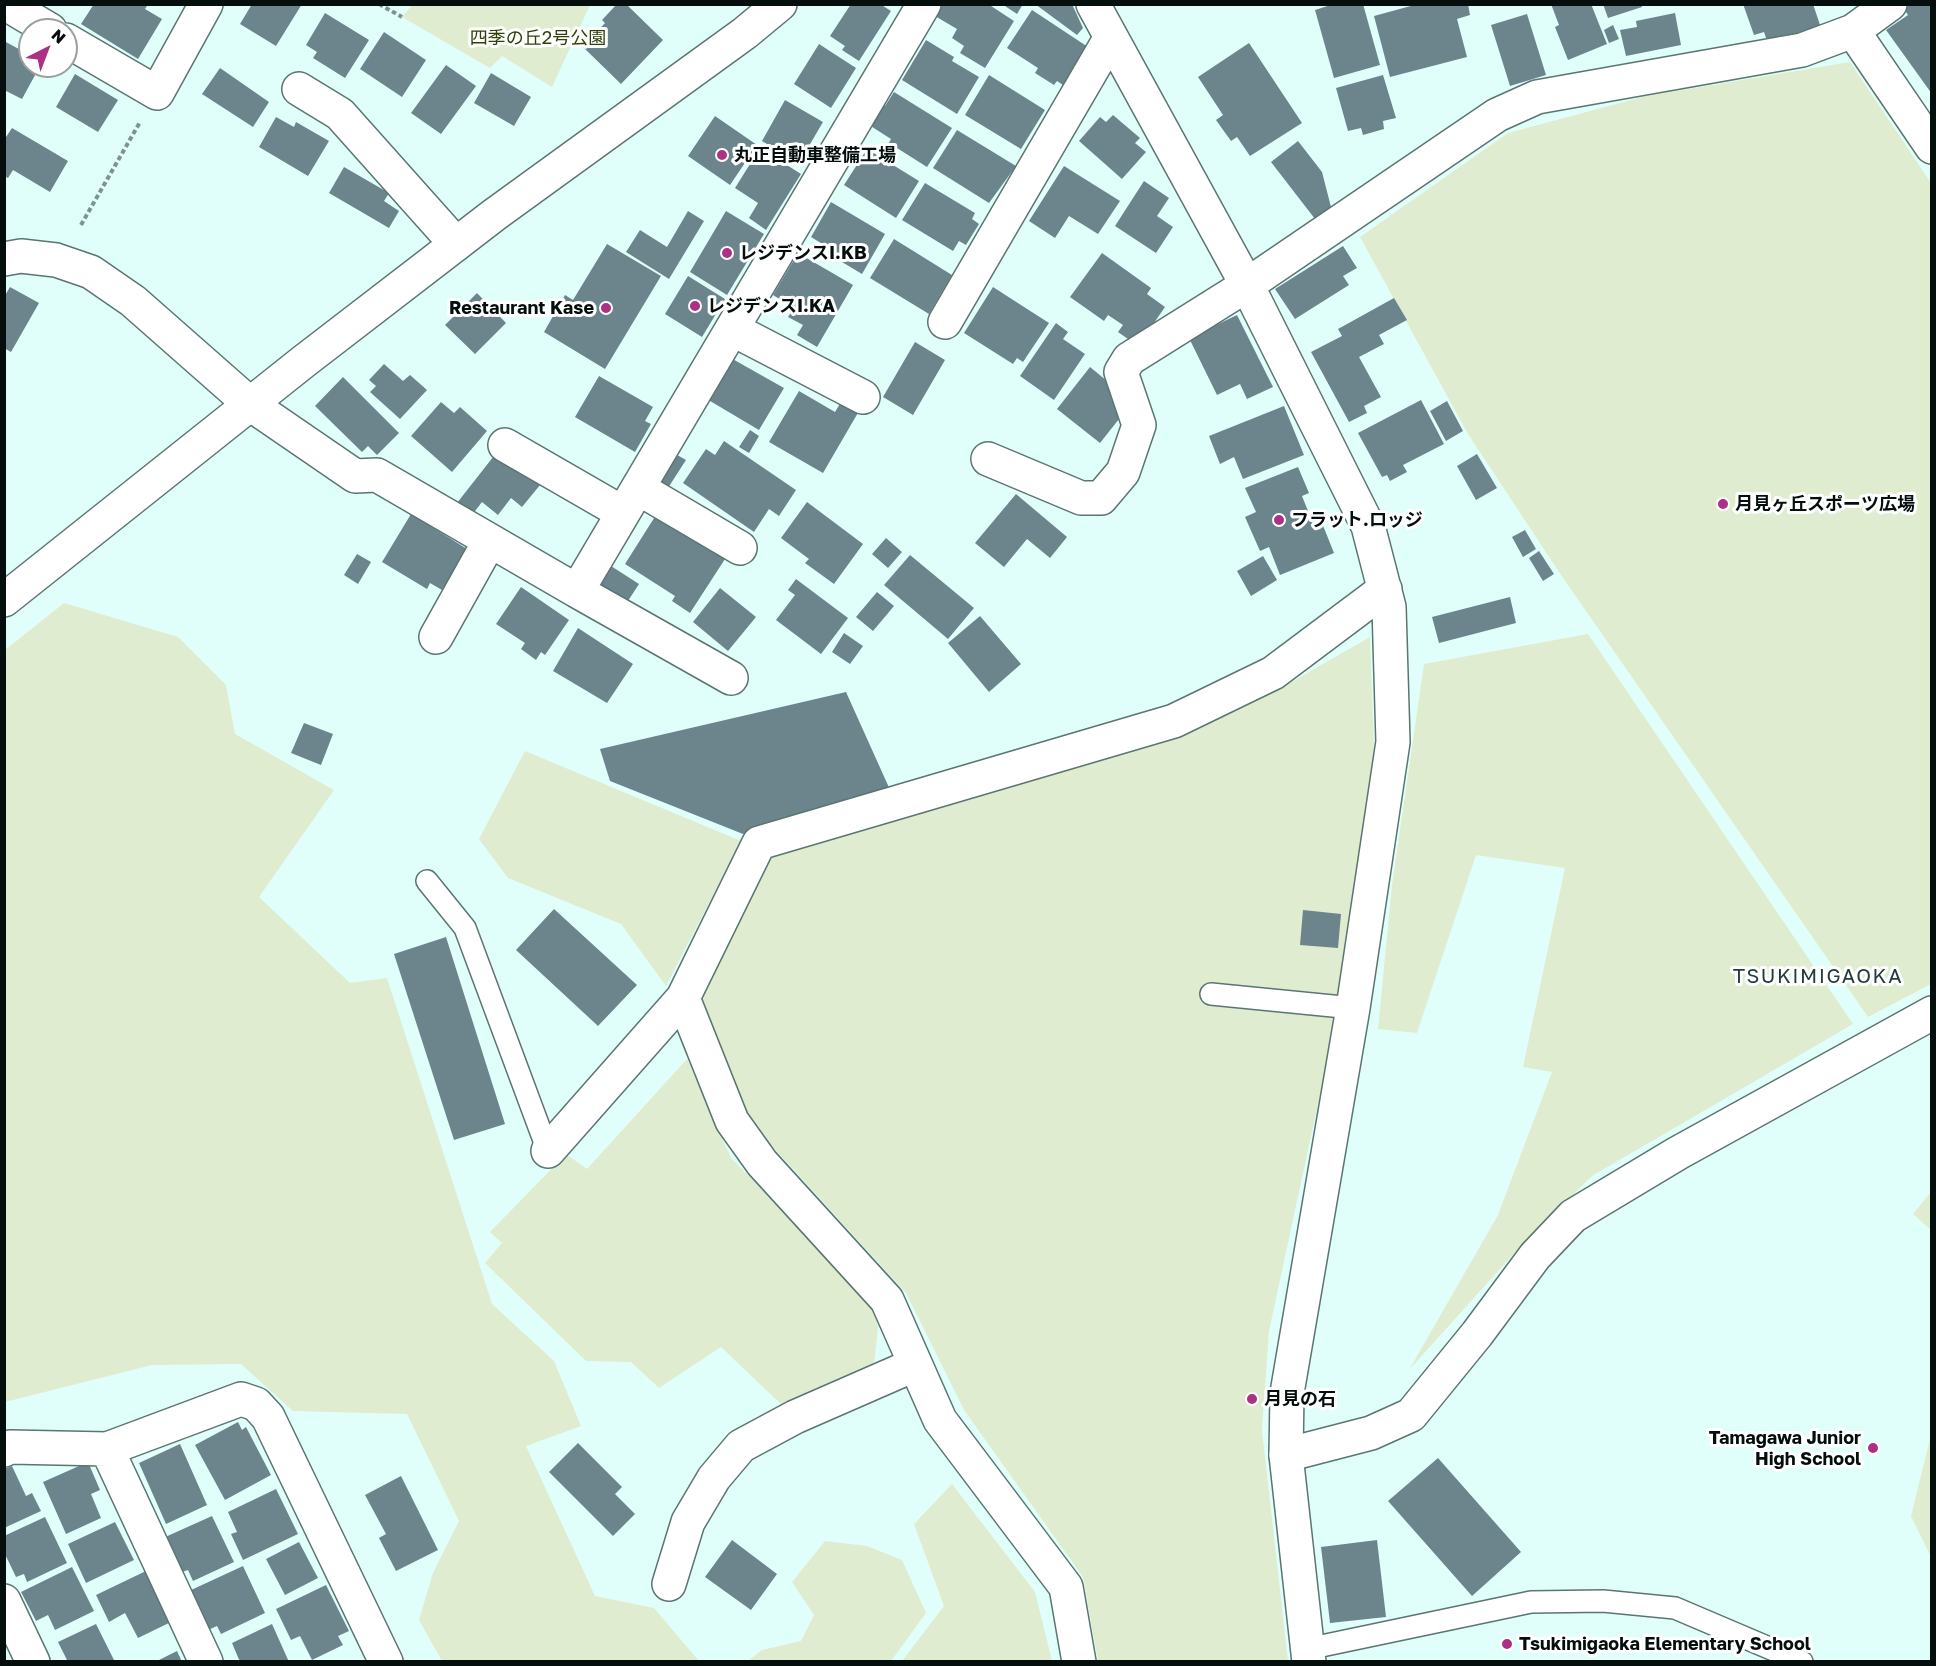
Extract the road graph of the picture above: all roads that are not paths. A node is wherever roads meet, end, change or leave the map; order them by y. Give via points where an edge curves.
1 (6, 4) edge
2 (206, 4) edge
3 (780, 4) edge
4 (924, 4) edge
5 (1093, 4) edge
6 (1890, 4) edge
7 (30, 18) edge
8 (1853, 31) junction
9 (1111, 36) junction
10 (78, 47) edge
11 (299, 89) dead end
12 (1932, 147) edge
13 (456, 244) junction
14 (4, 259) edge
15 (1247, 285) junction
16 (945, 322) dead end
17 (732, 329) junction
18 (863, 397) dead end
19 (250, 404) junction
20 (505, 445) dead end
21 (988, 459) dead end
22 (630, 501) junction
23 (489, 542) junction
24 (740, 548) dead end
25 (1385, 589) junction
26 (577, 591) junction
27 (4, 600) edge
28 (436, 638) dead end
29 (731, 678) dead end
30 (427, 881) dead end
31 (1211, 994) dead end
32 (683, 998) junction
33 (1353, 1008) junction
34 (1932, 1013) edge
35 (548, 1150) joint
36 (914, 1365) junction
37 (107, 1449) junction
38 (4, 1450) edge
39 (1286, 1455) junction
40 (669, 1584) dead end
41 (4, 1601) edge
42 (1308, 1655) edge
43 (33, 1662) edge
44 (206, 1662) edge
45 (386, 1662) edge
46 (1079, 1662) edge
47 (1802, 1662) edge

1 - 7 street
2 - 10 street via 157,93
3 - 13 street via 746,33
4 - 17 street
5 - 9 street
6 - 8 street
8 - 12 street
8 - 15 street via 1802,50 1537,97 1497,115
9 - 15 street
9 - 16 street
11 - 13 street via 340,114
13 - 19 street
14 - 19 street via 21,256 56,260 91,272 133,301
15 - 21 street via 1129,359 1121,372 1139,425 1123,472 1101,498 1081,498
15 - 25 street via 1368,526
17 - 18 street
17 - 22 street
19 - 23 street via 355,476 377,475
19 - 27 street
20 - 22 street
22 - 24 street
22 - 26 street
23 - 26 street
23 - 28 street
25 - 32 street via 1273,673 1174,721 759,843
25 - 33 street via 1389,607 1393,742
26 - 29 street
30 - 35 lane via 465,928
31 - 33 lane
32 - 35 street
32 - 36 street via 732,1120 762,1163 887,1300
33 - 39 street via 1287,1393
34 - 39 street via 1678,1153 1573,1216 1535,1256 1411,1415 1371,1433
36 - 40 street via 741,1446 714,1478 688,1522
36 - 46 street via 940,1420 1066,1587
37 - 38 street
37 - 44 street
37 - 45 street via 241,1399 256,1404 268,1417
39 - 42 street
41 - 43 street
42 - 47 lane via 1531,1602 1603,1601 1676,1608

